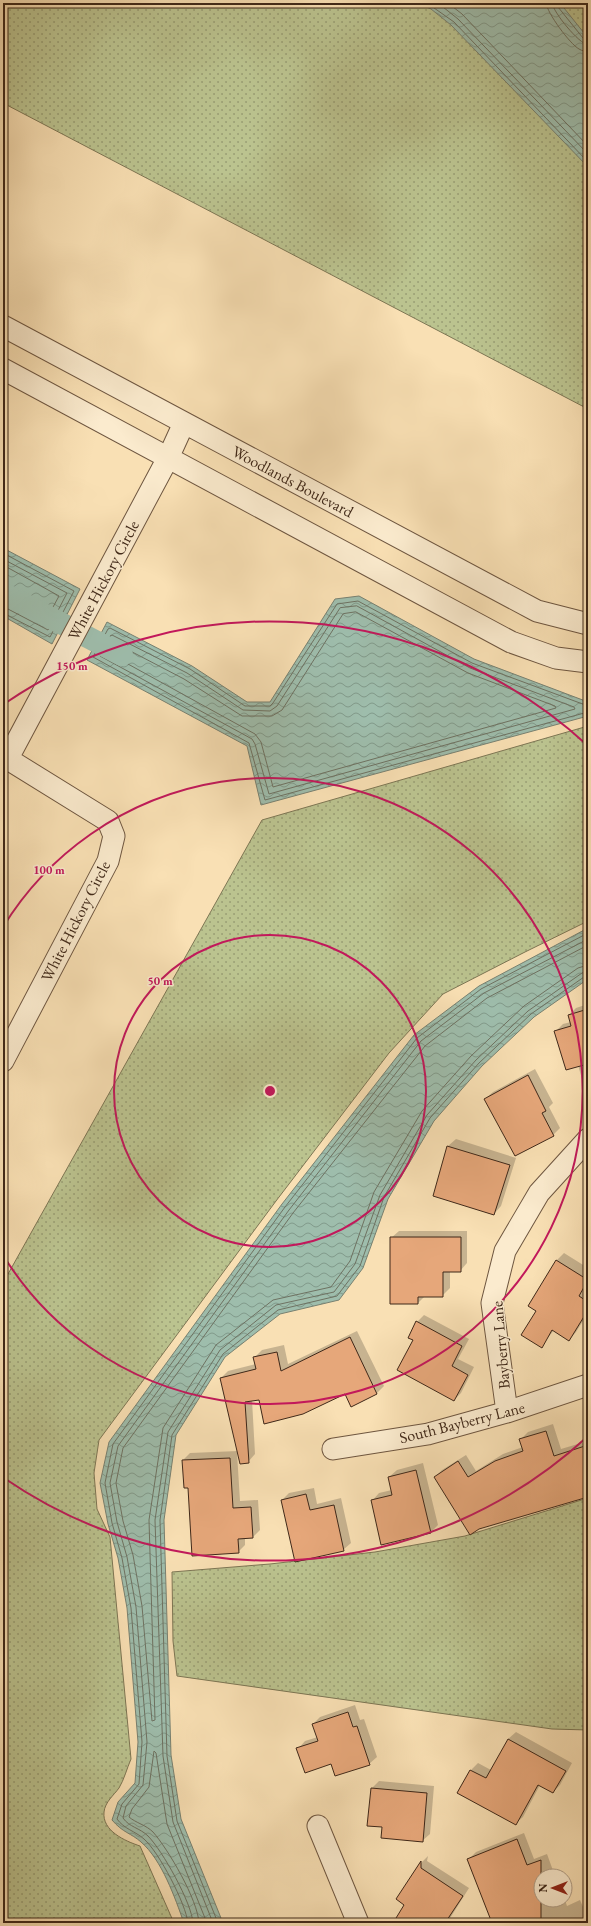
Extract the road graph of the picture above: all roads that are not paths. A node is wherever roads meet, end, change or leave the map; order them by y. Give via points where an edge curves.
1 (3, 326) edge
2 (3, 369) edge
3 (184, 423) junction
4 (168, 458) junction
5 (588, 624) edge
6 (588, 662) edge
7 (6, 757) edge
8 (3, 1060) edge
9 (588, 1139) edge
10 (588, 1385) edge
11 (507, 1412) junction
12 (334, 1449) dead end
13 (318, 1826) dead end
14 (358, 1923) edge

1 - 3 street, Woodlands Boulevard
2 - 4 street
3 - 4 street, White Hickory Circle
3 - 5 street, Woodlands Boulevard via 537,611
4 - 6 street via 511,642 556,658
4 - 7 street, White Hickory Circle
7 - 8 street, White Hickory Circle via 108,821 114,836 108,861
9 - 11 street, Bayberry Lane via 539,1193 505,1251 492,1303
10 - 11 street, South Bayberry Lane
11 - 12 street, South Bayberry Lane via 428,1434
13 - 14 street

